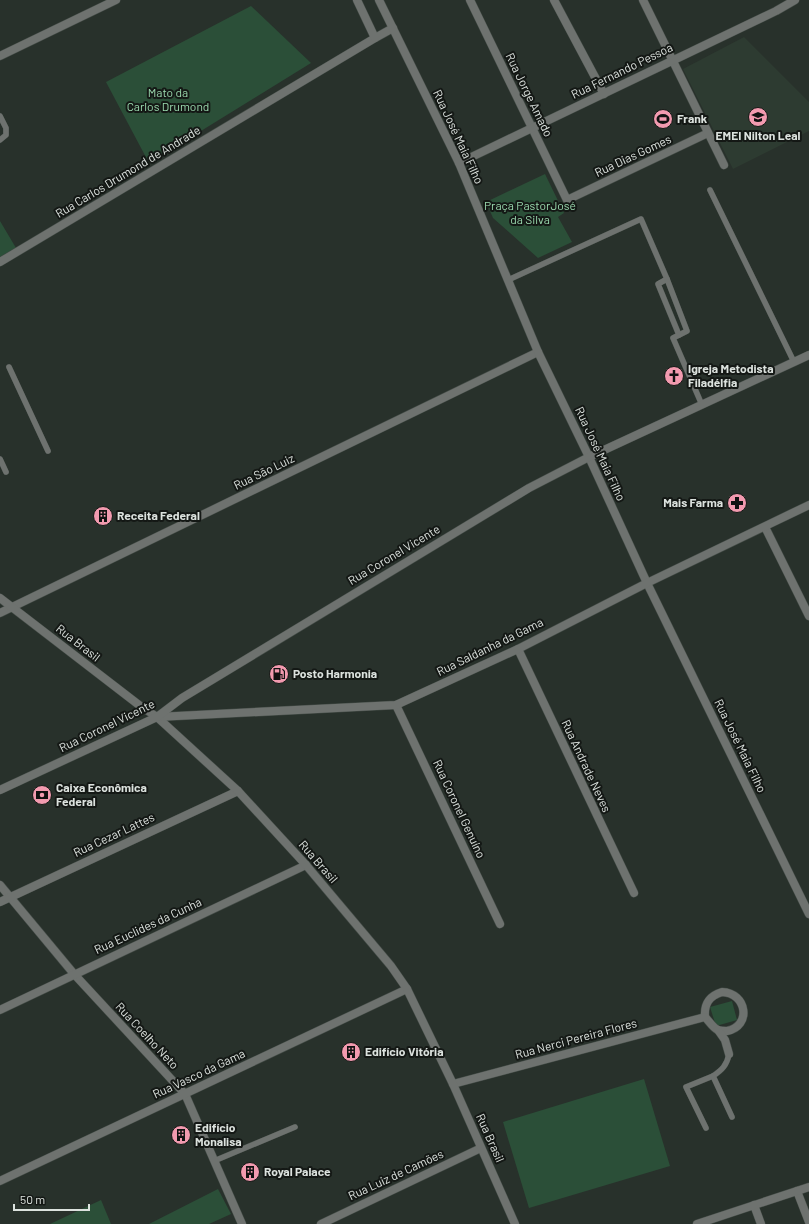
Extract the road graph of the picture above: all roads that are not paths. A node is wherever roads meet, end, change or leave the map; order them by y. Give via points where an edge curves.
1 (116, 0) edge
2 (357, 0) edge
3 (380, 0) edge
4 (470, 0) edge
5 (554, 0) edge
6 (643, 0) edge
7 (795, 0) edge
8 (393, 28) junction
9 (375, 38) junction
10 (0, 56) edge
11 (672, 61) junction
12 (604, 94) junction
13 (0, 116) edge
14 (532, 128) junction
15 (708, 134) junction
16 (0, 140) edge
17 (459, 163) junction
18 (724, 165) dead end
19 (710, 190) dead end
20 (567, 200) joint
21 (0, 262) edge
22 (668, 279) junction
23 (508, 280) junction
24 (679, 335) junction
25 (538, 352) junction
26 (809, 355) edge
27 (794, 362) junction
28 (9, 367) dead end
29 (702, 405) junction
30 (48, 451) dead end
31 (589, 457) junction
32 (0, 459) edge
33 (6, 472) dead end
34 (809, 505) edge
35 (765, 527) junction
36 (647, 583) junction
37 (0, 598) edge
38 (12, 607) junction
39 (0, 613) edge
40 (809, 616) edge
41 (518, 648) junction
42 (396, 705) junction
43 (157, 717) junction
44 (0, 790) edge
45 (238, 791) junction
46 (306, 865) junction
47 (0, 884) edge
48 (634, 894) dead end
49 (11, 897) junction
50 (0, 902) edge
51 (809, 914) edge
52 (500, 924) dead end
53 (74, 974) junction
54 (407, 989) junction
55 (0, 1010) edge
56 (705, 1017) junction
57 (718, 1030) junction
58 (729, 1054) joint
59 (713, 1076) junction
60 (453, 1084) junction
61 (185, 1094) junction
62 (732, 1117) dead end
63 (295, 1127) dead end
64 (706, 1128) dead end
65 (481, 1148) junction
66 (214, 1161) junction
67 (0, 1181) edge
68 (809, 1187) edge
69 (797, 1191) junction
70 (754, 1206) junction
71 (714, 1221) edge
72 (809, 1222) edge
73 (242, 1224) edge
74 (321, 1224) edge
75 (515, 1224) edge
76 (697, 1224) edge
77 (761, 1224) edge

1 - 10 street
2 - 9 street
3 - 8 street, Rua José Maia Filho
4 - 14 street, Rua Jorge Amado
5 - 12 street
6 - 11 street
7 - 11 street, Rua Fernando Pessoa
8 - 9 street, Rua Carlos Drumond de Andrade
8 - 17 street, Rua José Maia Filho
9 - 21 street, Rua Carlos Drumond de Andrade
11 - 12 street, Rua Fernando Pessoa
11 - 15 street
12 - 14 street, Rua Fernando Pessoa
13 - 16 lane via 6,128 6,135
14 - 17 street, Rua Fernando Pessoa
14 - 20 street, Rua Jorge Amado
15 - 18 street
15 - 20 street, Rua Dias Gomes
17 - 23 street, Rua José Maia Filho
19 - 27 lane
22 - 23 lane via 641,219
22 - 24 lane via 687,330
22 - 24 lane via 658,284
23 - 25 street, Rua José Maia Filho
24 - 29 lane via 673,338
25 - 31 street, Rua José Maia Filho
25 - 38 street, Rua São Luiz
26 - 27 street, Rua Coronel Vicente
27 - 29 street, Rua Coronel Vicente
28 - 30 lane
29 - 31 street, Rua Coronel Vicente
31 - 36 street, Rua José Maia Filho
31 - 43 street, Rua Coronel Vicente via 529,488 182,698
32 - 33 lane
34 - 35 street, Rua Saldanha da Gama
35 - 36 street, Rua Saldanha da Gama
35 - 40 street
36 - 41 street, Rua Saldanha da Gama
36 - 51 street, Rua José Maia Filho
37 - 38 street, Rua Brasil
38 - 39 street, Rua São Luiz
38 - 43 street, Rua Brasil
41 - 42 street, Rua Saldanha da Gama
41 - 48 street, Rua Andrade Neves
42 - 43 street, Rua Saldanha da Gama
42 - 52 street, Rua Coronel Genuíno
43 - 44 street, Rua Coronel Vicente
43 - 45 street, Rua Brasil
45 - 46 street, Rua Brasil
45 - 49 street, Rua Cezar Lattes
46 - 53 street, Rua Euclides da Cunha
46 - 54 street, Rua Brasil via 386,960
47 - 49 street, Rua Coelho Neto
49 - 50 street, Rua Cezar Lattes
49 - 53 street, Rua Coelho Neto
53 - 55 street, Rua Euclides da Cunha
53 - 61 street, Rua Coelho Neto
54 - 60 street, Rua Brasil
54 - 61 street, Rua Vasco da Gama
56 - 57 street
56 - 57 street via 706,1004 715,994 728,993 739,1000 743,1011 740,1022 731,1030
56 - 60 street, Rua Nerci Pereira Flores
57 - 58 street via 725,1040
58 - 59 lane via 723,1069
59 - 62 lane
59 - 64 lane via 686,1087
60 - 65 street, Rua Brasil
61 - 66 street, Rua Coelho Neto
61 - 67 street, Rua Vasco da Gama
63 - 66 lane
65 - 74 street, Rua Luiz de Camões
65 - 75 street, Rua Brasil
66 - 73 street, Rua Coelho Neto
68 - 69 street
69 - 70 street
69 - 72 street
70 - 71 street
70 - 77 street
71 - 76 street

